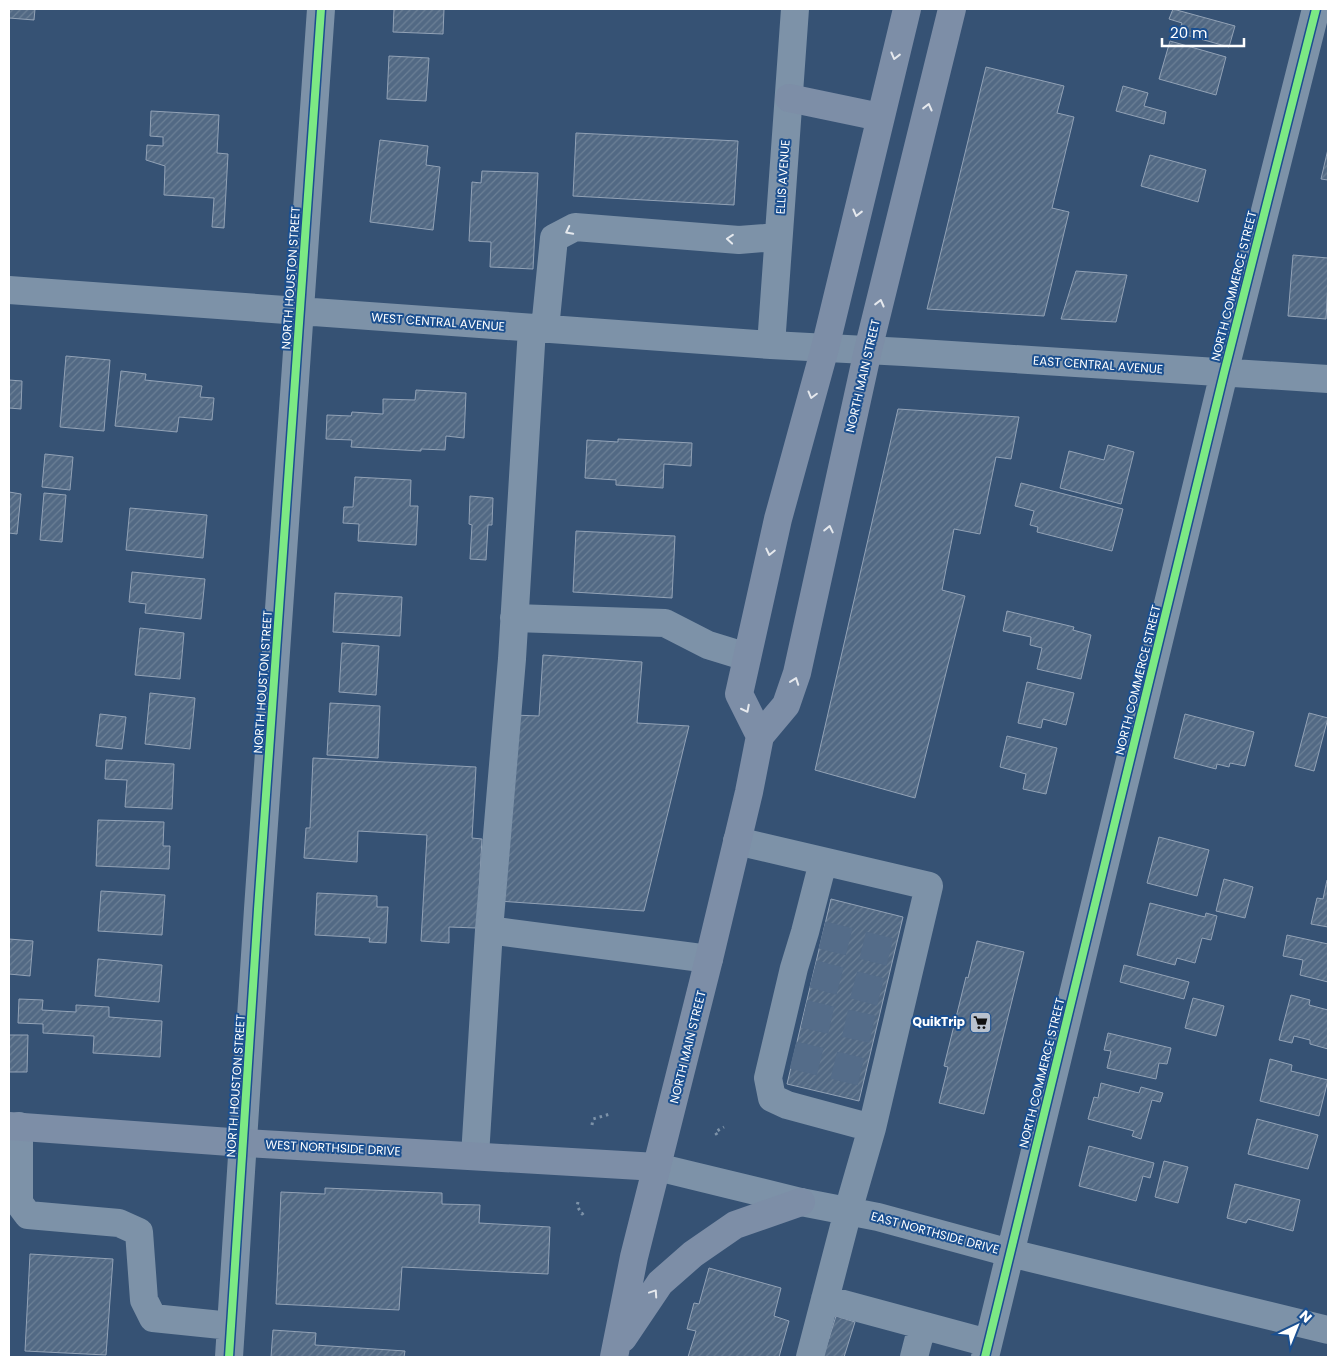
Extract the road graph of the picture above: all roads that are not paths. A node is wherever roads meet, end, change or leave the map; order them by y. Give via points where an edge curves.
1 (321, 9) edge
2 (795, 9) edge
3 (907, 9) edge
4 (952, 9) edge
5 (1316, 9) edge
6 (788, 98) junction
7 (880, 117) junction
8 (778, 236) junction
9 (9, 290) edge
10 (300, 312) junction
11 (539, 329) junction
12 (771, 346) junction
13 (825, 348) junction
14 (868, 350) junction
15 (1224, 373) junction
16 (1328, 379) edge
17 (514, 618) junction
18 (747, 657) junction
19 (760, 736) junction
20 (737, 841) junction
21 (823, 862) junction
22 (489, 930) junction
23 (710, 959) junction
24 (14, 1126) edge
25 (872, 1128) junction
26 (244, 1143) junction
27 (475, 1156) junction
28 (657, 1167) junction
29 (801, 1202) junction
30 (848, 1211) junction
31 (1010, 1252) junction
32 (825, 1299) junction
33 (231, 1326) junction
34 (922, 1326) junction
35 (1328, 1330) edge
36 (986, 1350) edge
37 (616, 1352) edge
38 (229, 1357) edge
39 (810, 1357) edge
40 (914, 1357) edge

1 - 10 street, NORTH HOUSTON STREET
2 - 6 street, ELLIS AVENUE
3 -> 7 main road
14 -> 4 main road, NORTH MAIN STREET
5 - 15 street, NORTH COMMERCE STREET
6 - 7 main road
6 - 8 street, ELLIS AVENUE
7 -> 13 main road
8 -> 11 street via 739,240 575,226 554,238
8 - 12 street, ELLIS AVENUE
9 - 10 street, WEST CENTRAL AVENUE
10 - 11 street, WEST CENTRAL AVENUE
10 - 26 street, NORTH HOUSTON STREET
11 - 12 street, WEST CENTRAL AVENUE
11 - 17 street
12 - 13 street, WEST CENTRAL AVENUE
13 - 14 street, WEST CENTRAL AVENUE
13 -> 18 main road via 778,519
14 - 15 street, EAST CENTRAL AVENUE
19 -> 14 main road, NORTH MAIN STREET via 786,705 797,674
15 - 16 street, EAST CENTRAL AVENUE
15 - 31 street, NORTH COMMERCE STREET
17 - 18 street via 665,623 708,645
17 - 22 street
18 -> 19 main road via 738,694
19 - 20 main road, NORTH MAIN STREET
20 - 21 street
20 - 23 main road, NORTH MAIN STREET
21 - 25 street via 814,933 784,1053 768,1078 772,1098
21 - 25 street via 929,886 893,996 875,1075
22 - 23 street
22 - 27 street
23 - 28 main road, NORTH MAIN STREET
24 - 26 main road, WEST NORTHSIDE DRIVE
24 - 33 street via 19,1203 28,1215 119,1223 139,1232 144,1300 153,1318
25 - 30 street
26 - 27 main road, WEST NORTHSIDE DRIVE
26 - 33 street, NORTH HOUSTON STREET
27 - 28 main road, WEST NORTHSIDE DRIVE
28 - 29 street, EAST NORTHSIDE DRIVE
28 - 37 main road, NORTH MAIN STREET via 634,1257
29 - 30 street, EAST NORTHSIDE DRIVE
37 -> 29 main road via 660,1283 693,1254 735,1225
30 - 31 street, EAST NORTHSIDE DRIVE
30 - 32 street
31 - 35 street, EAST NORTHSIDE DRIVE
31 - 36 street, NORTH COMMERCE STREET
32 - 34 street
32 - 39 street
33 - 38 street, NORTH HOUSTON STREET
34 - 36 street
34 - 40 street

